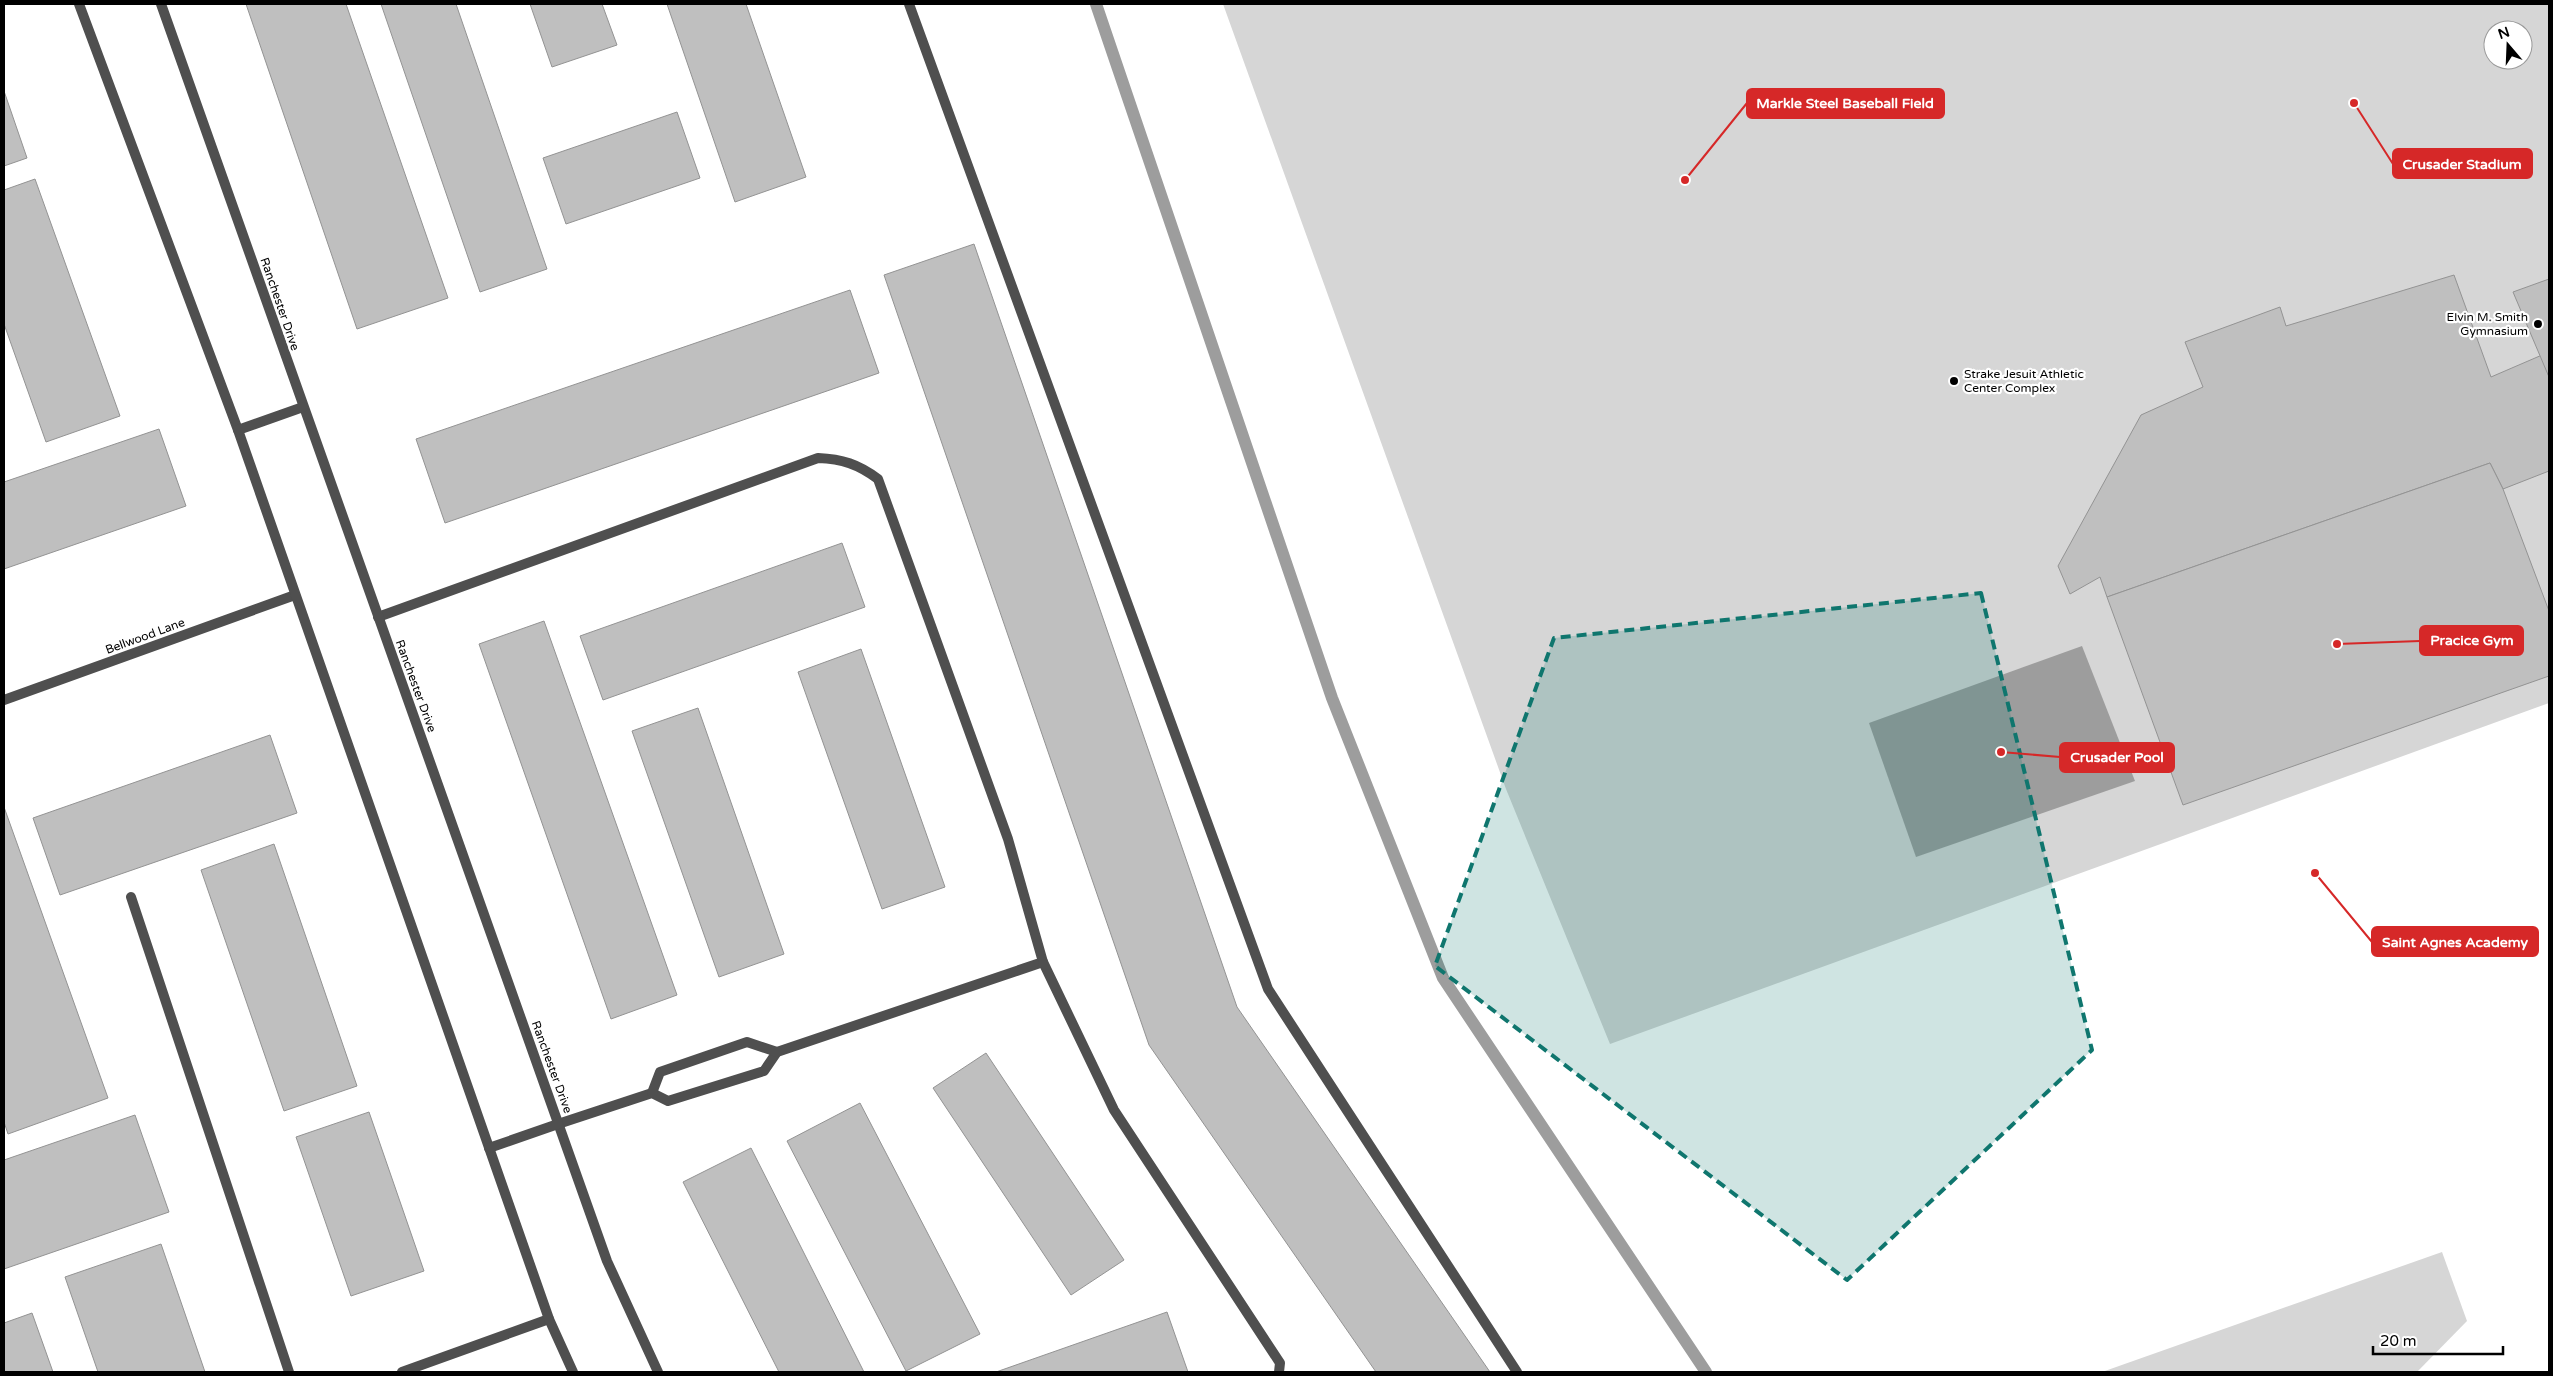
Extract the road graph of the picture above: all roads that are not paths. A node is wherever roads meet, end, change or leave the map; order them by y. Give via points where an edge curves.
1 (79, 4) edge
2 (161, 4) edge
3 (909, 4) edge
4 (303, 406) junction
5 (238, 430) junction
6 (296, 595) junction
7 (378, 617) junction
8 (4, 700) edge
9 (131, 898) dead end
10 (1043, 962) junction
11 (777, 1052) junction
12 (652, 1093) junction
13 (558, 1124) junction
14 (489, 1148) junction
15 (548, 1319) junction
16 (289, 1372) edge
17 (402, 1372) edge
18 (573, 1372) edge
19 (658, 1372) edge
20 (1279, 1372) edge
21 (1517, 1372) edge

1 - 5 street
2 - 4 street, Ranchester Drive
3 - 21 street via 1268,989
4 - 5 street
4 - 7 street, Ranchester Drive
5 - 6 street
6 - 8 street, Bellwood Lane
6 - 14 street
7 - 10 street via 818,458 841,459 863,468 878,479 1008,839
7 - 13 street, Ranchester Drive
9 - 16 street
10 - 11 street
10 - 20 street via 1114,1110 1280,1362
11 - 12 street via 764,1071 668,1102
11 - 12 street via 747,1042 660,1072
12 - 13 street
13 - 14 street
13 - 19 street, Ranchester Drive via 607,1261
14 - 15 street
15 - 17 street
15 - 18 street

